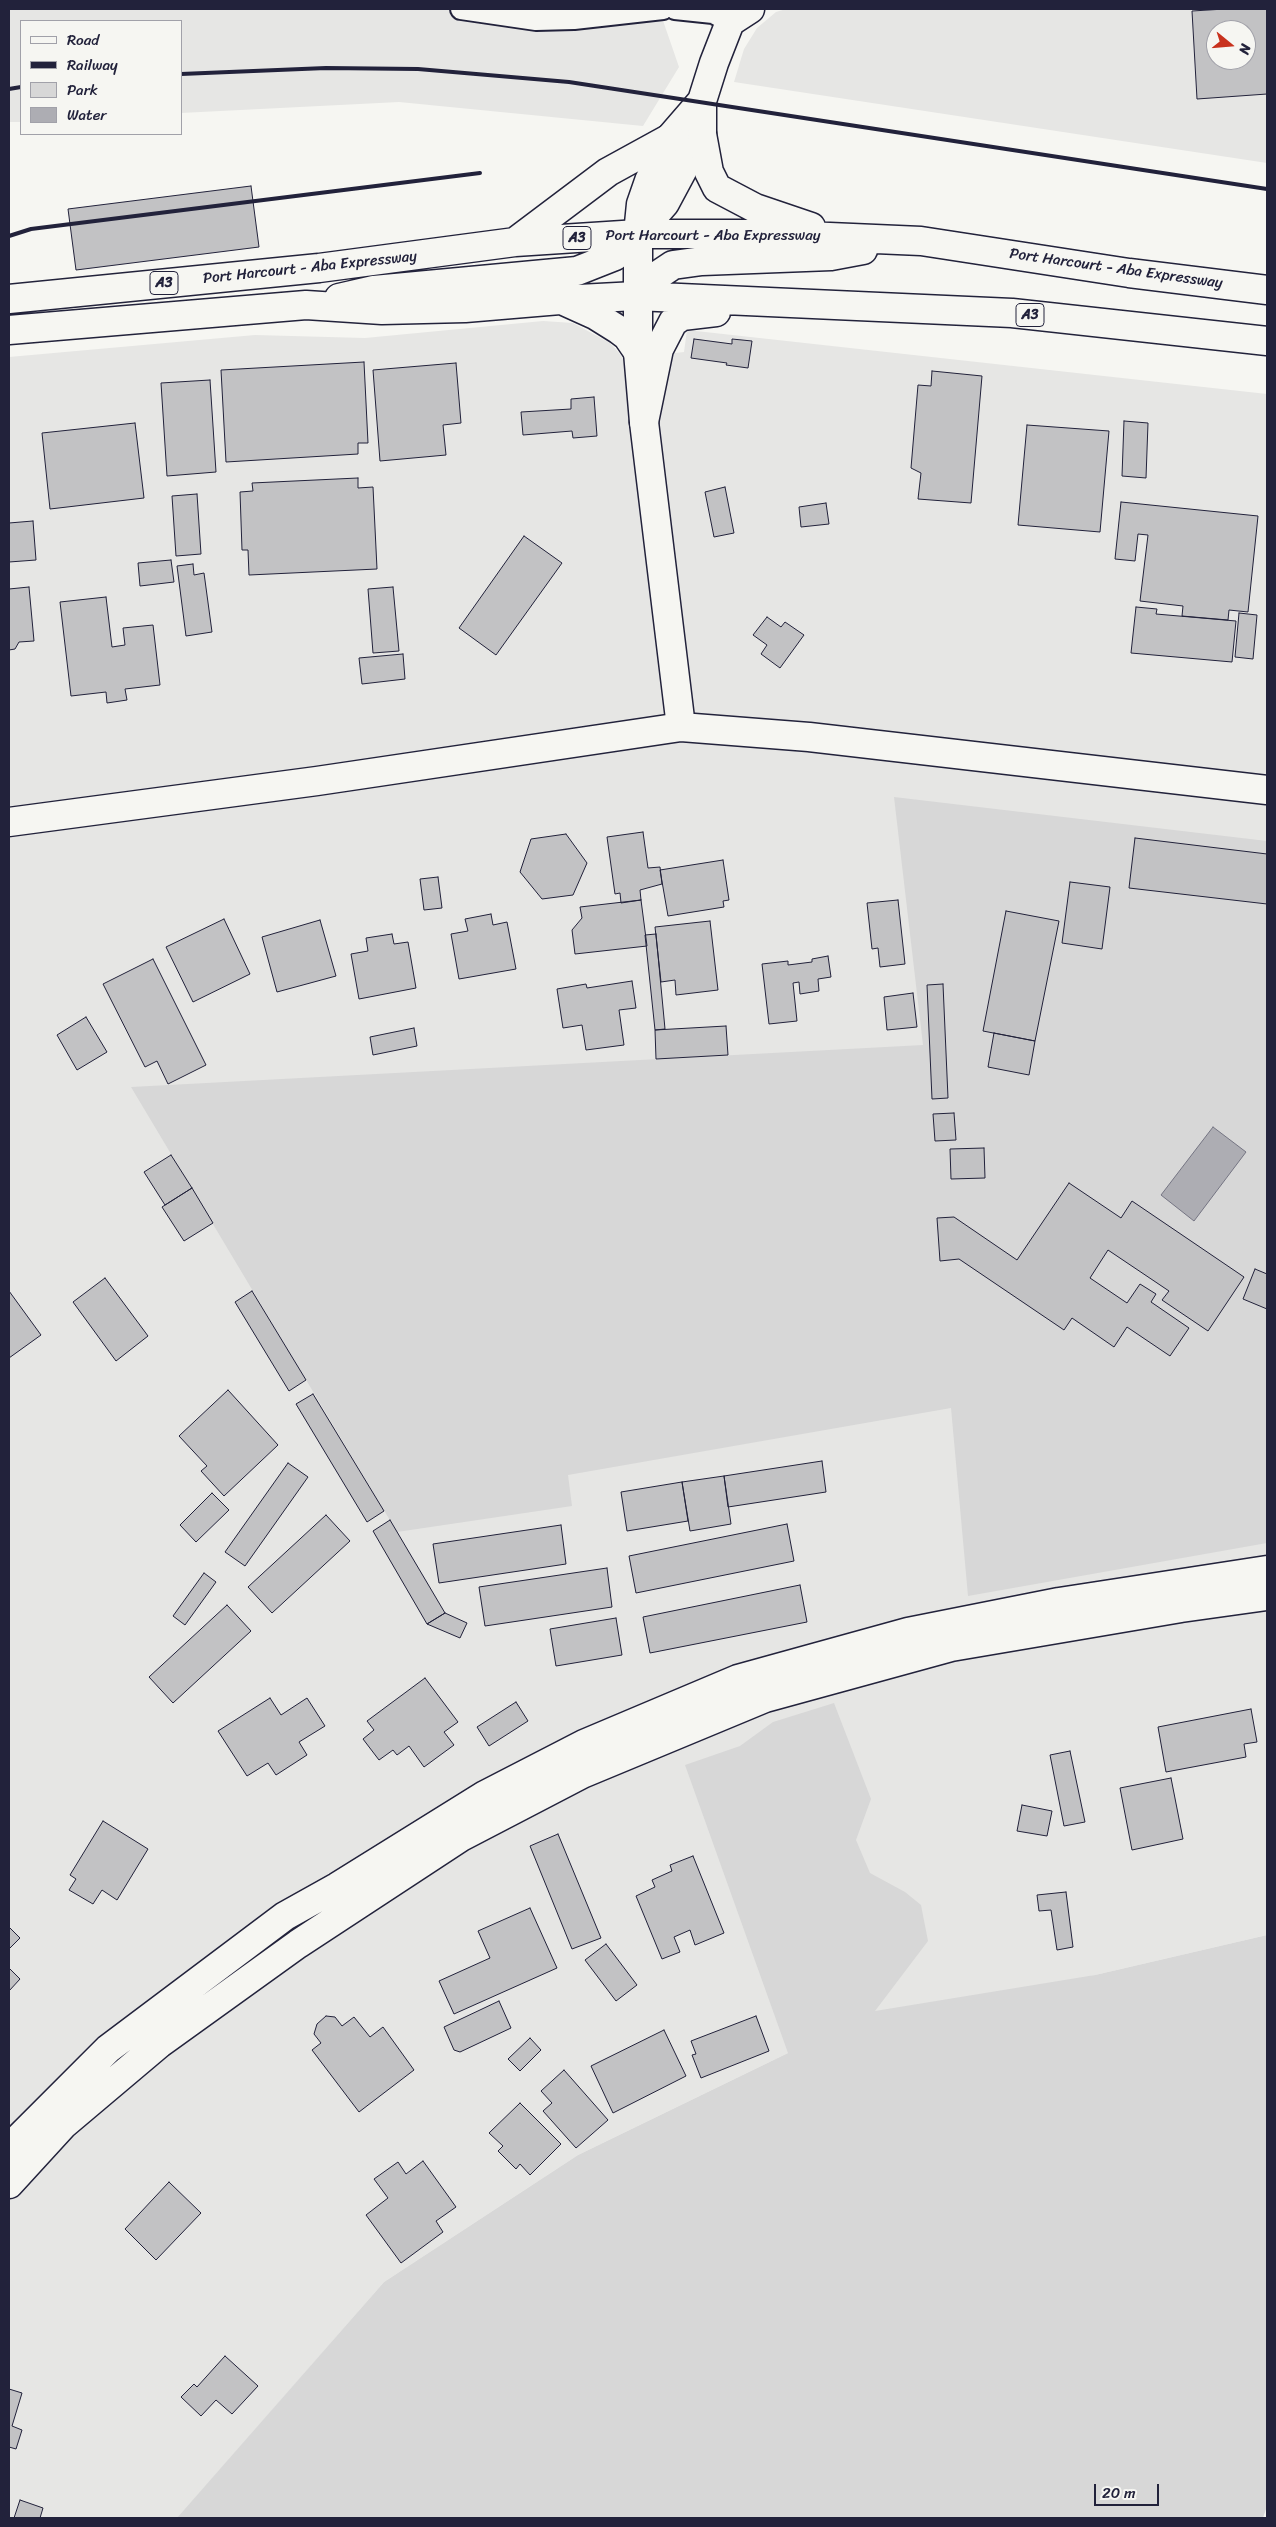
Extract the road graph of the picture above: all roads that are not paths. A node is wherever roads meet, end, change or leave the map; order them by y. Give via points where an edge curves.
1 (461, 9) edge
2 (664, 9) edge
3 (675, 9) edge
4 (740, 15) edge
5 (702, 101) junction
6 (702, 134) junction
7 (670, 138) junction
8 (638, 234) junction
9 (841, 237) junction
10 (922, 241) junction
11 (515, 242) junction
12 (1267, 290) edge
13 (636, 296) junction
14 (9, 299) edge
15 (560, 300) junction
16 (792, 303) junction
17 (306, 305) junction
18 (9, 330) edge
19 (1267, 341) edge
20 (638, 352) junction
21 (644, 422) junction
22 (681, 727) junction
23 (1267, 790) edge
24 (9, 822) edge
25 (1267, 1570) edge
26 (1267, 1596) edge
27 (9, 2148) edge
28 (9, 2184) edge

1 - 2 street via 536,20
3 - 4 street
4 - 5 main road
5 - 6 main road
5 - 7 main road
6 - 8 main road via 665,203
6 - 9 main road via 709,172 717,188 755,208
7 - 8 main road via 641,204
7 - 11 main road via 608,172
8 - 9 main road, Port Harcourt - Aba Expressway / A3
8 - 11 main road, Port Harcourt - Aba Expressway / A3
8 - 13 main road
8 - 17 main road via 615,256 577,271 374,290
9 - 10 main road, Port Harcourt - Aba Expressway / A3
10 - 12 main road, Port Harcourt - Aba Expressway / A3 via 1129,273
10 - 13 main road via 831,256 673,265
11 - 14 main road, Port Harcourt - Aba Expressway / A3 via 319,268
13 - 15 main road, A3
13 - 16 main road, A3
13 - 20 main road
15 - 17 main road, A3 via 400,310
15 - 20 main road via 619,330
16 - 19 main road, A3 via 1012,313
16 - 21 main road via 699,313 682,316 673,322 659,349
17 - 18 main road, A3
20 - 21 main road
21 - 22 main road
22 - 23 main road via 834,739
22 - 24 main road via 317,781
25 - 27 main road via 1059,1602 908,1632 738,1679 584,1744 484,1795 285,1916 108,2049
26 - 28 main road via 951,1647 764,1698 582,1774 461,1837 283,1955 159,2044 63,2125

